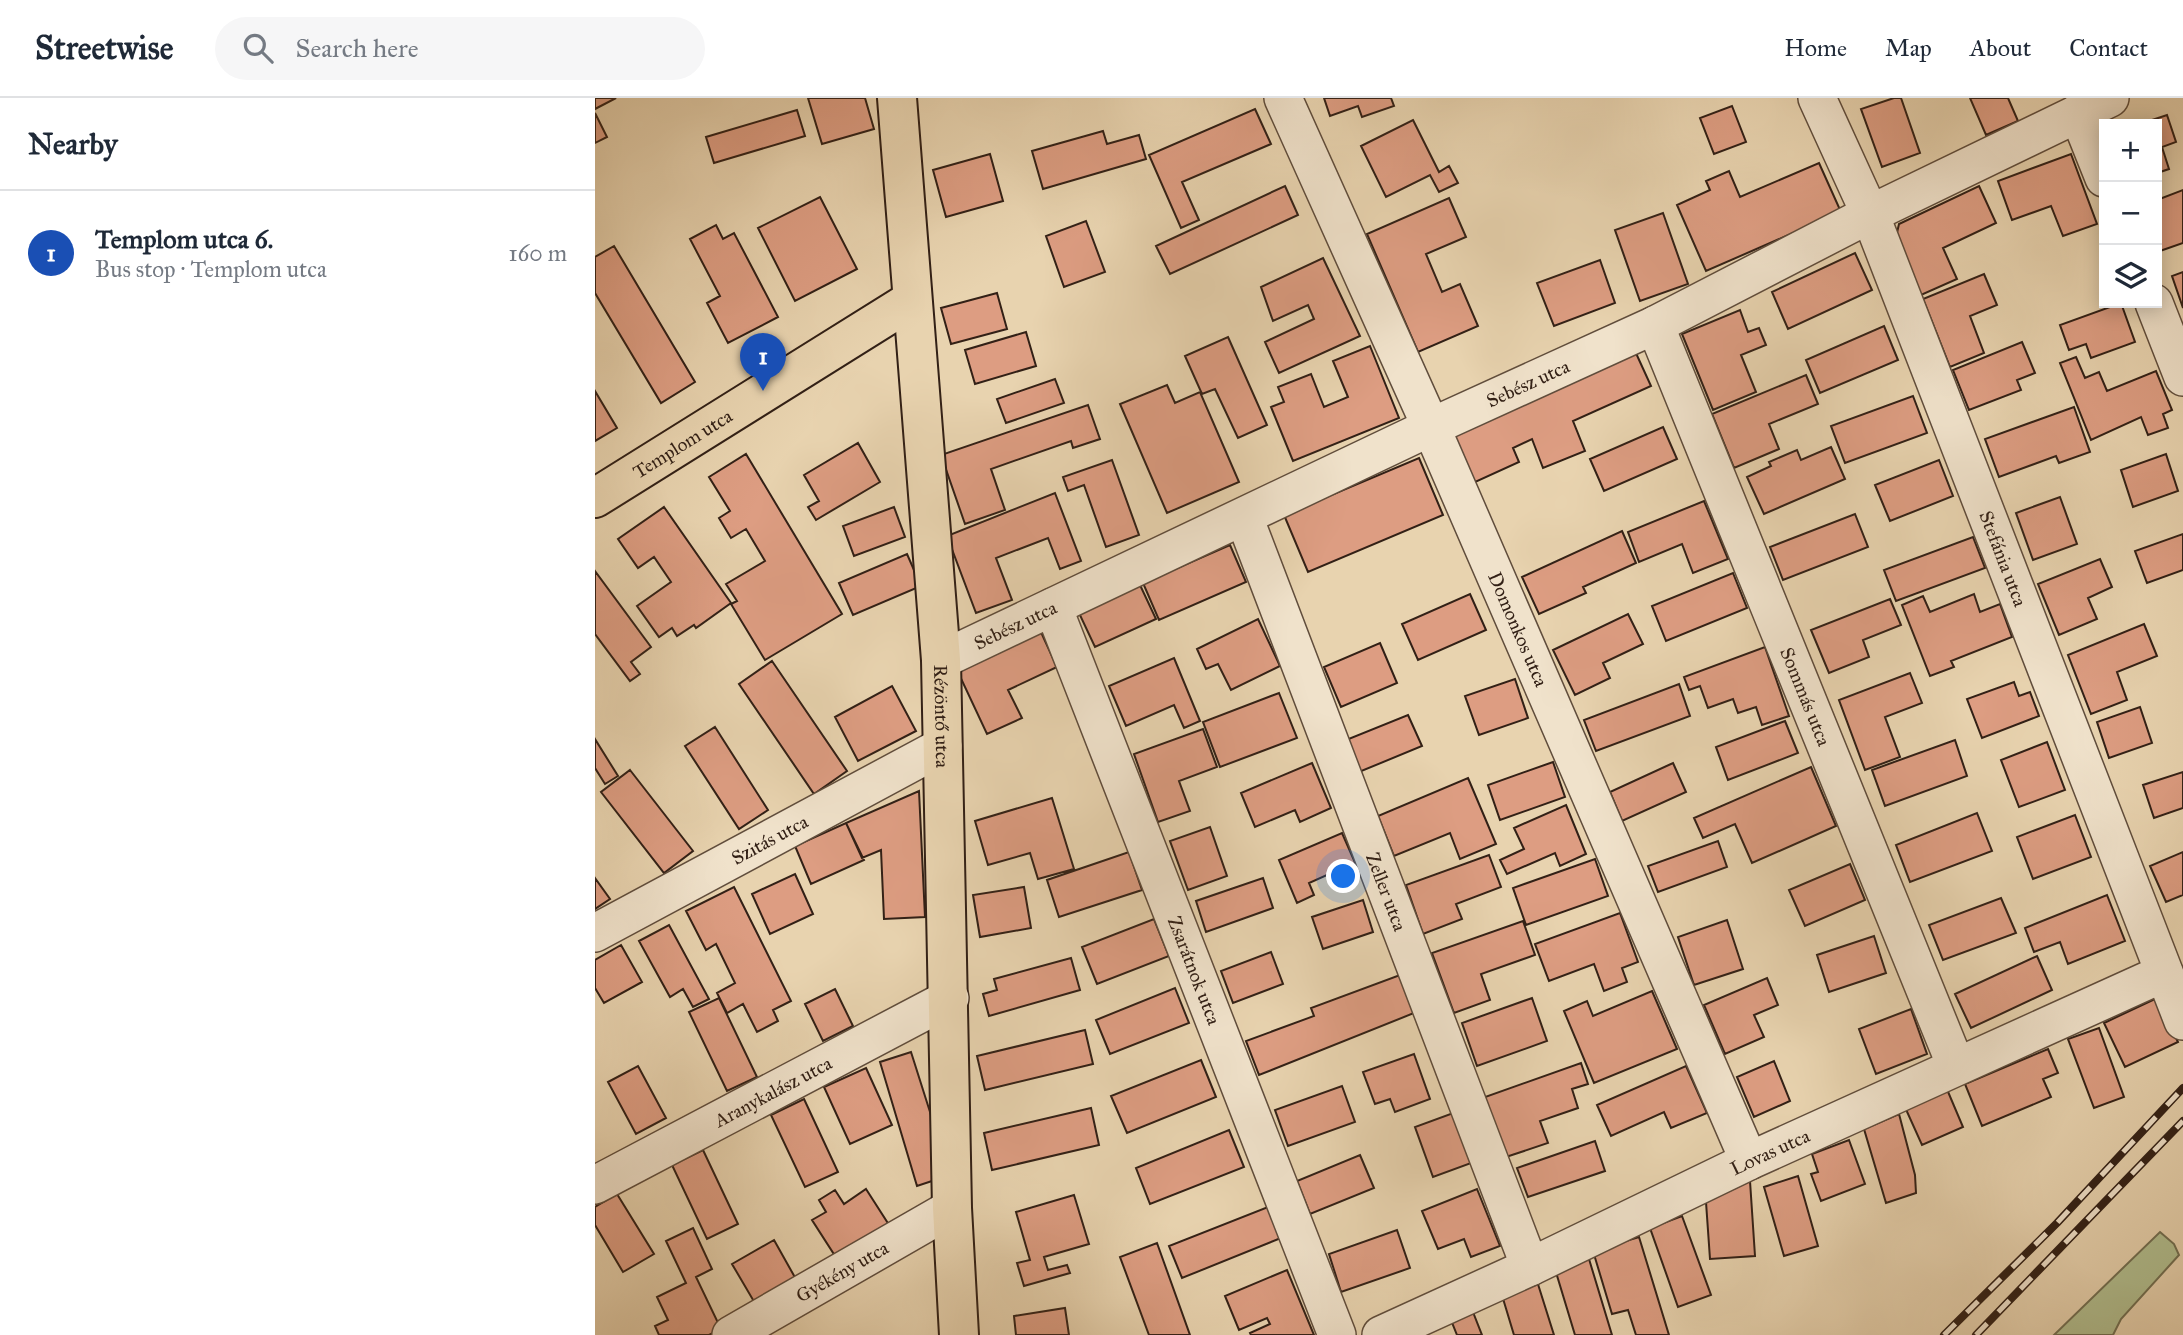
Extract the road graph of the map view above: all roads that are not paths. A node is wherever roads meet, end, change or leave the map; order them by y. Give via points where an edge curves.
1 (897, 98) edge
2 (1283, 98) edge
3 (1817, 98) edge
4 (2094, 105) edge
5 (2099, 142) edge
6 (1870, 214) junction
7 (912, 299) junction
8 (2156, 308) edge
9 (1655, 325) junction
10 (2183, 377) edge
11 (1431, 427) junction
12 (595, 498) edge
13 (1244, 517) junction
14 (1053, 607) junction
15 (941, 660) junction
16 (943, 746) junction
17 (595, 933) edge
18 (2164, 973) junction
19 (950, 998) junction
20 (2183, 1021) edge
21 (1956, 1066) junction
22 (1749, 1161) junction
23 (595, 1185) edge
24 (952, 1208) junction
25 (1530, 1267) junction
26 (731, 1335) edge
27 (959, 1335) edge
28 (1337, 1335) edge
29 (1381, 1335) edge

1 - 7 main road, Rézöntő utca
2 - 11 street, Domonkos utca
3 - 6 street, Stefánia utca
4 - 5 street
4 - 6 street, Sebész utca
6 - 9 street, Sebész utca
6 - 18 street, Stefánia utca
7 - 12 main road, Templom utca
7 - 15 main road, Rézöntő utca
8 - 10 street
9 - 11 street, Sebész utca
9 - 21 street, Sommás utca
11 - 13 street, Sebész utca
11 - 22 street, Domonkos utca
13 - 14 street, Sebész utca
13 - 25 street, Zeller utca
14 - 15 street, Sebész utca
14 - 28 street, Zsarátnok utca
15 - 16 main road, Rézöntő utca
16 - 17 street, Szitás utca
16 - 19 main road, Rézöntő utca
18 - 20 street, Stefánia utca
18 - 21 street, Lovas utca
19 - 23 street, Aranykalász utca
19 - 24 main road, Rézöntő utca
21 - 22 street, Lovas utca
22 - 25 street, Lovas utca
24 - 26 street, Gyékény utca
24 - 27 main road, Rézöntő utca
25 - 29 street, Lovas utca

